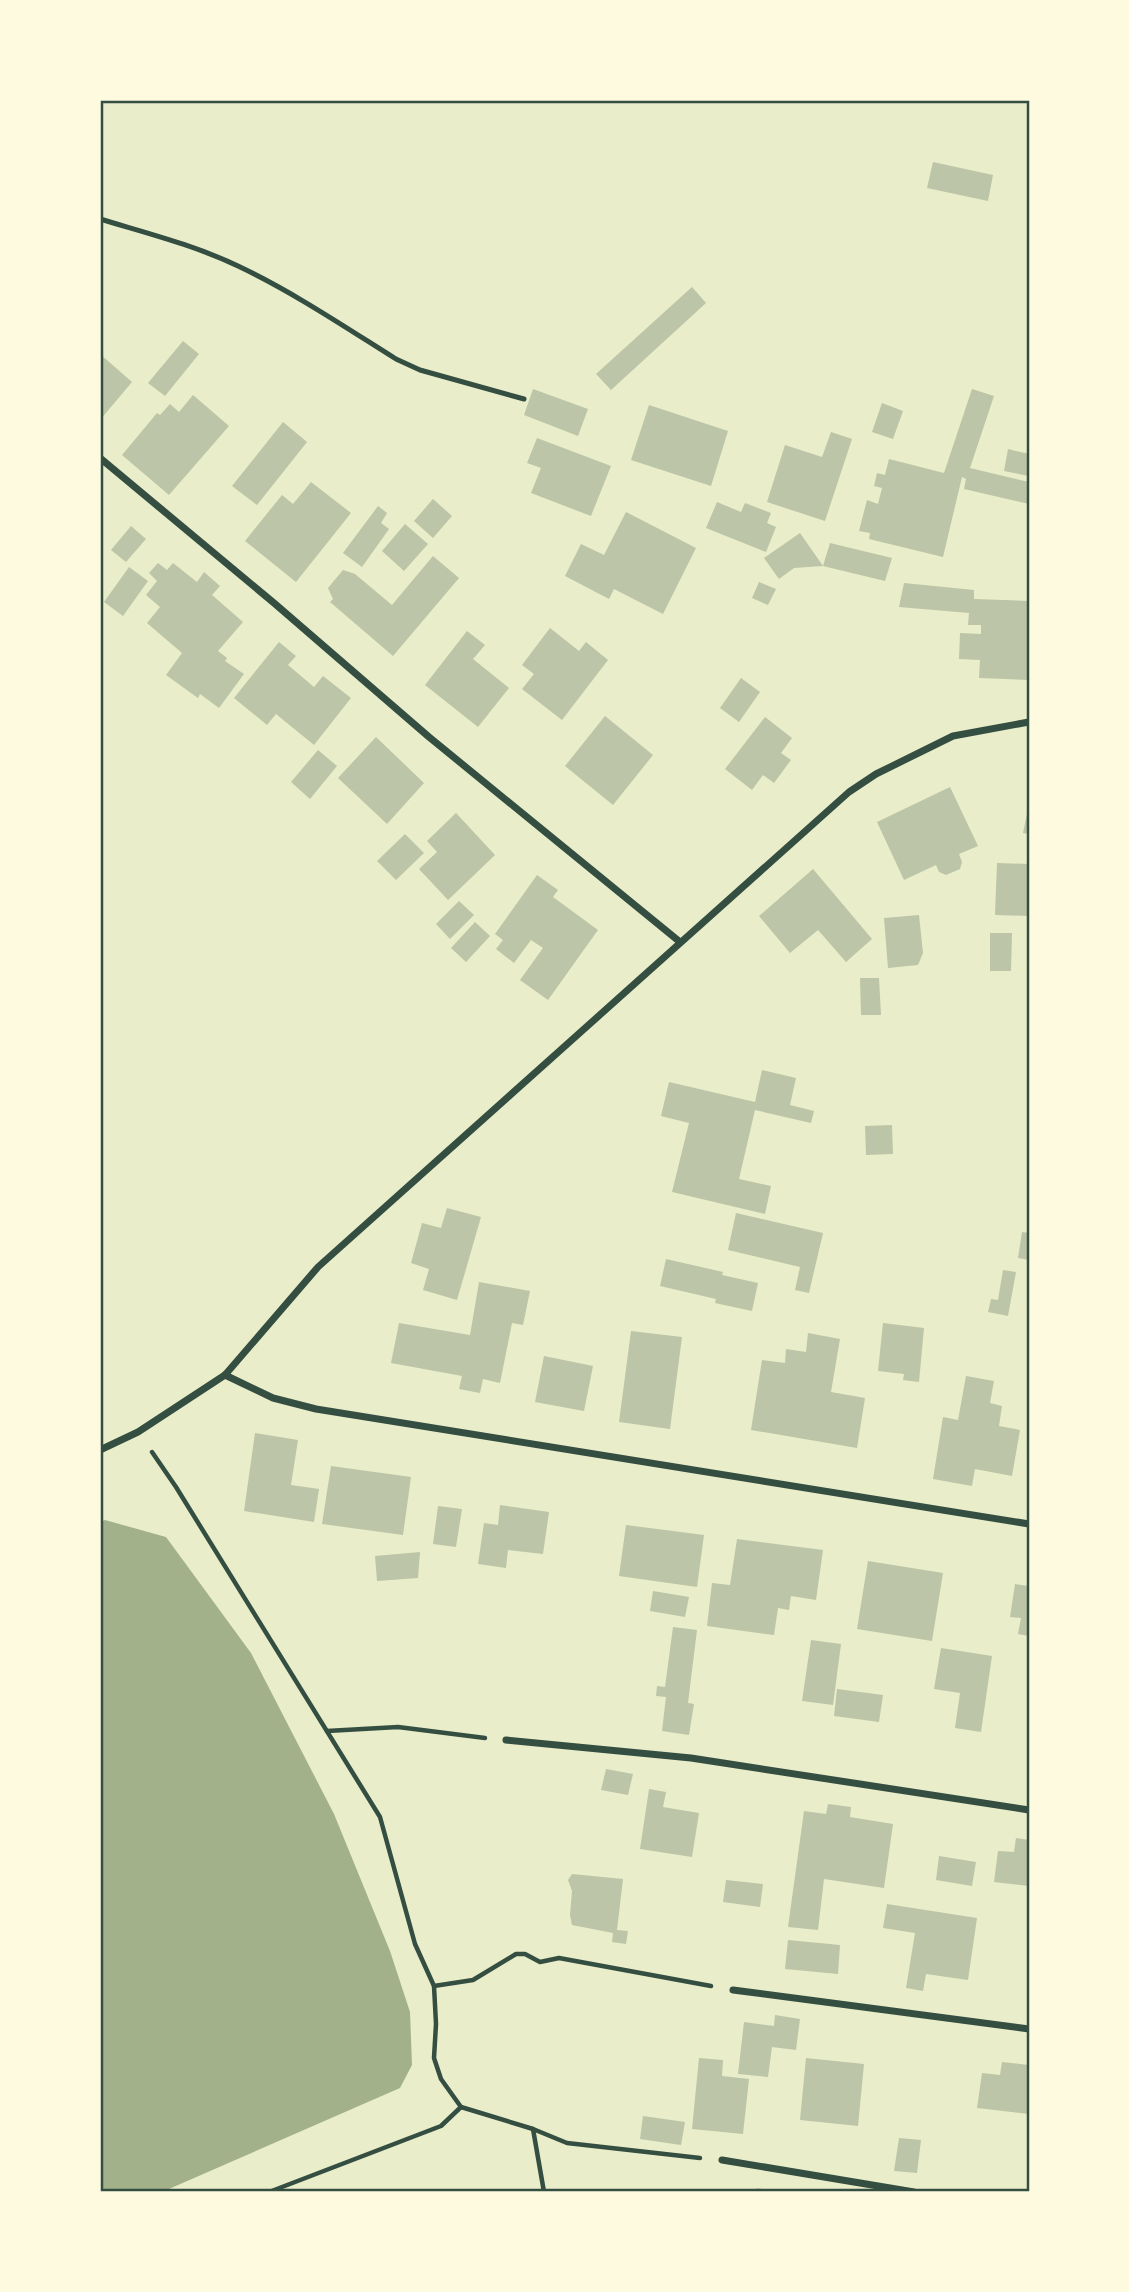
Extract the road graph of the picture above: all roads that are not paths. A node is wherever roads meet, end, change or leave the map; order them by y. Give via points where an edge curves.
1 (100, 219) edge
2 (524, 399) dead end
3 (100, 458) edge
4 (1029, 722) edge
5 (680, 942) junction
6 (225, 1375) junction
7 (100, 1450) edge
8 (1029, 1524) edge
9 (506, 1740) road end
10 (1029, 1810) edge
11 (733, 1990) road end
12 (1029, 2029) edge
13 (722, 2160) road end
14 (914, 2192) edge

1 - 2 lane via 236,265 420,370
3 - 5 street
4 - 5 street via 953,736 876,774 849,792
5 - 6 street via 318,1267
6 - 7 street via 138,1432
6 - 8 street via 273,1398 316,1409
9 - 10 street via 691,1758
11 - 12 street
13 - 14 street

